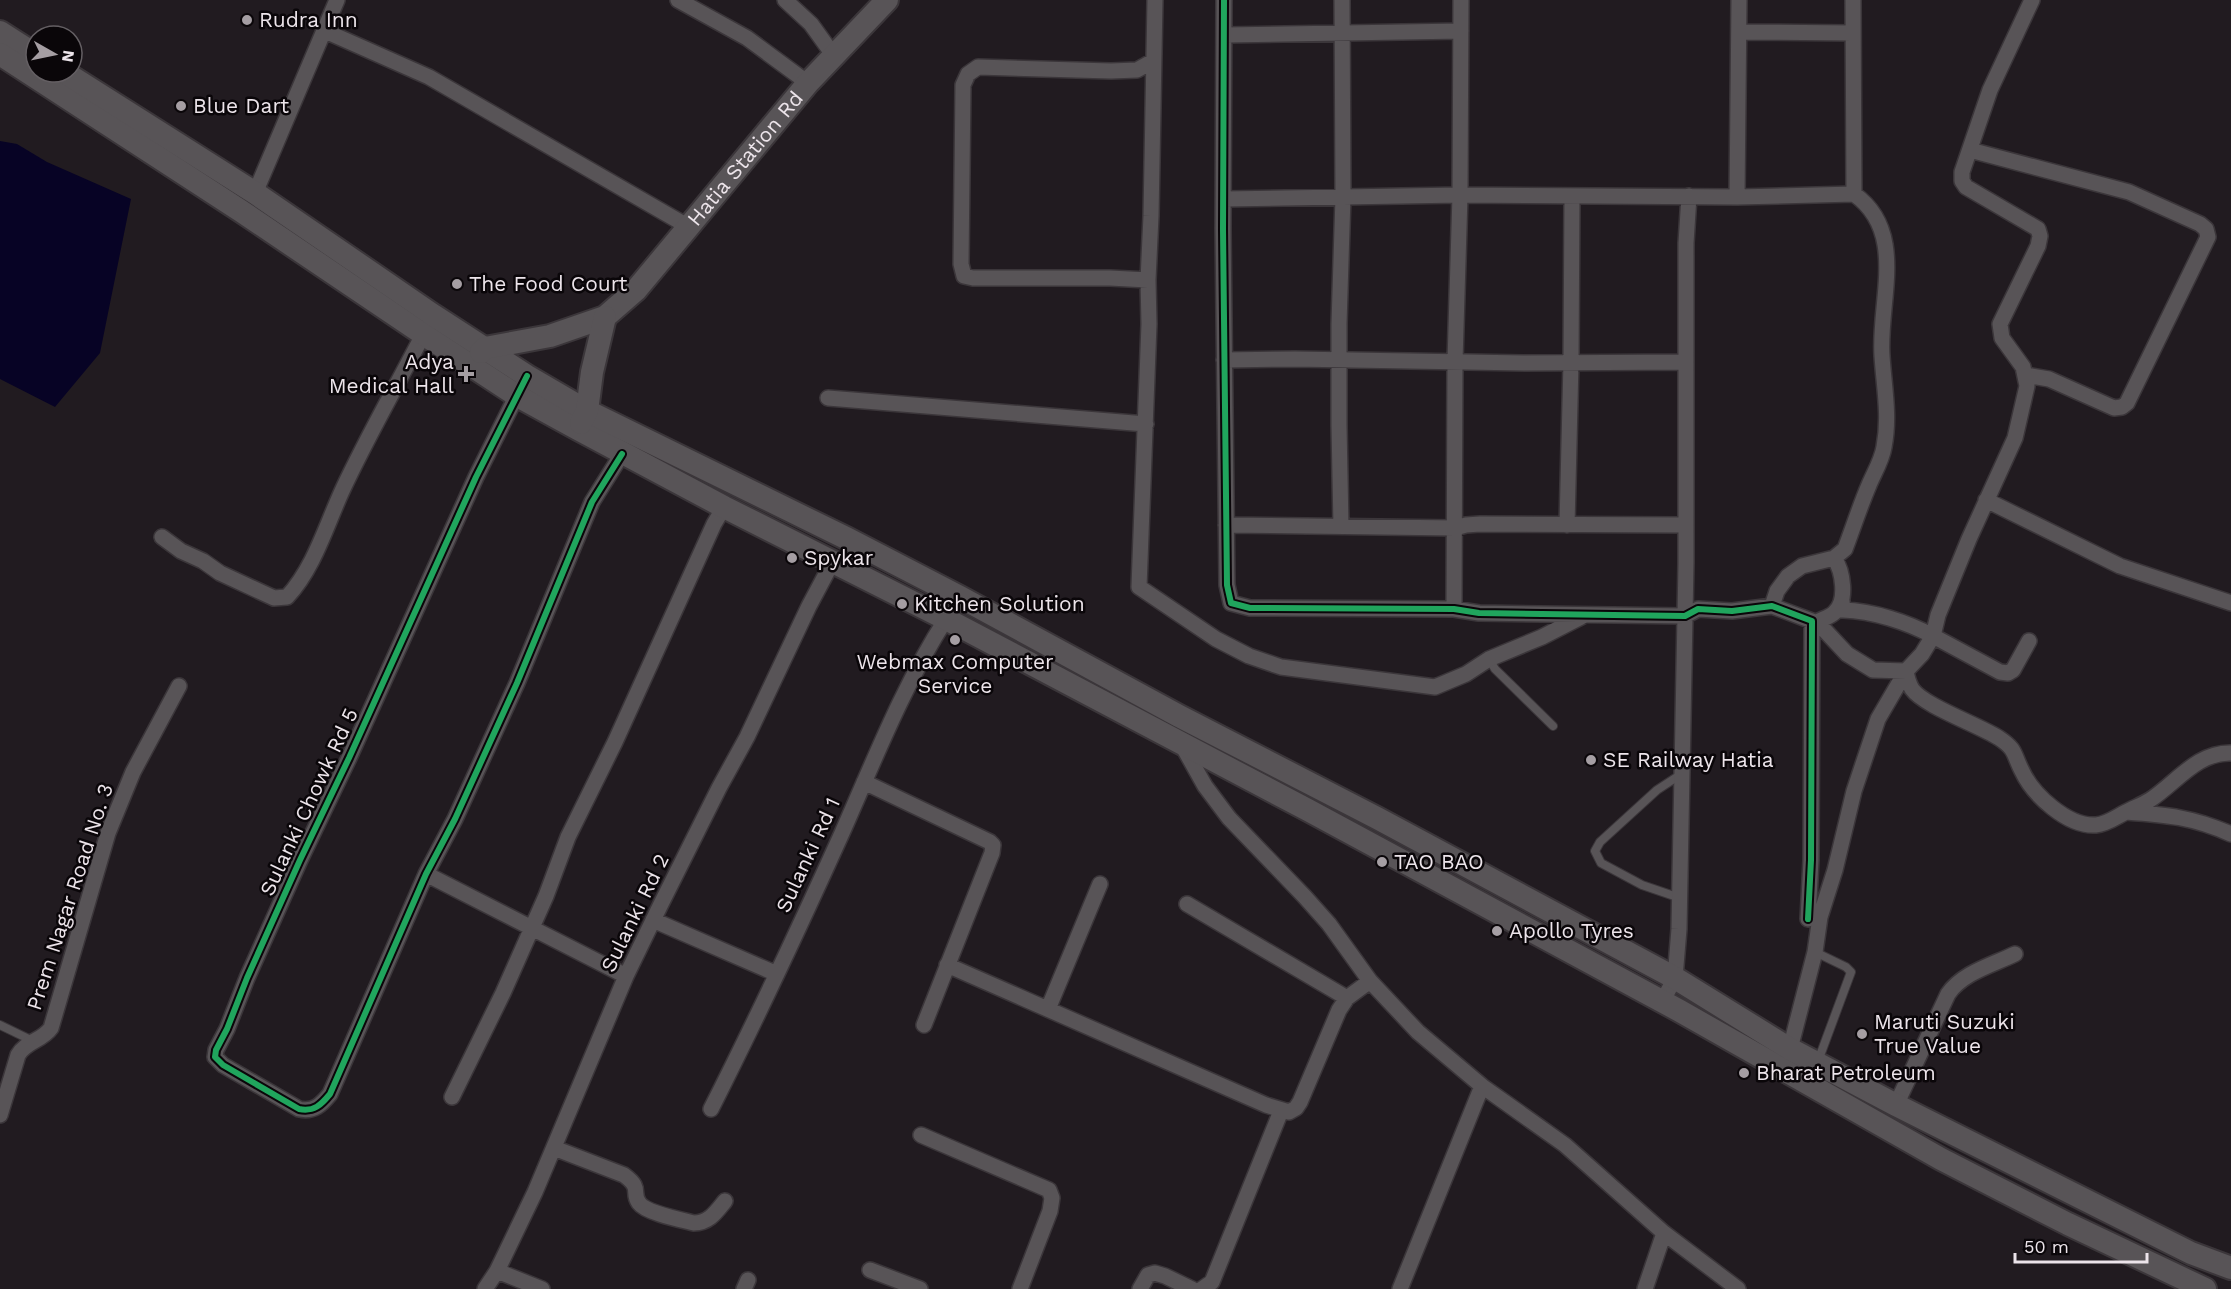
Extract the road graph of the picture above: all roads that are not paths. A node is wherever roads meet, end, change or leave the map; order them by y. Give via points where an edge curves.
1 (337, 0) edge
2 (678, 0) edge
3 (784, 0) edge
4 (887, 0) edge
5 (1155, 0) edge
6 (1224, 0) edge
7 (1342, 0) edge
8 (1461, 0) edge
9 (1739, 0) edge
10 (1853, 0) edge
11 (2032, 0) edge
12 (325, 31) junction
13 (1461, 31) junction
14 (0, 32) edge
15 (1739, 32) junction
16 (1342, 33) junction
17 (1853, 33) junction
18 (1225, 34) junction
19 (24, 47) edge
20 (0, 54) edge
21 (834, 56) junction
22 (1153, 62) junction
23 (808, 83) junction
24 (83, 84) edge
25 (1970, 150) junction
26 (255, 194) junction
27 (1854, 194) junction
28 (1460, 195) junction
29 (1572, 196) junction
30 (1689, 196) junction
31 (1343, 197) junction
32 (1737, 197) junction
33 (1224, 199) junction
34 (689, 227) junction
35 (1148, 280) junction
36 (605, 317) junction
37 (428, 325) junction
38 (485, 348) junction
39 (1340, 359) junction
40 (1224, 360) junction
41 (1455, 361) junction
42 (1686, 362) junction
43 (1571, 363) junction
44 (471, 366) junction
45 (2026, 375) junction
46 (522, 385) junction
47 (828, 398) dead end
48 (582, 420) junction
49 (1146, 424) junction
50 (622, 454) junction
51 (1986, 500) junction
52 (724, 507) junction
53 (1226, 525) junction
54 (1566, 525) junction
55 (1686, 525) junction
56 (1341, 526) junction
57 (1455, 528) junction
58 (162, 537) dead end
59 (1834, 558) junction
60 (833, 561) junction
61 (1842, 601) junction
62 (2231, 603) edge
63 (1772, 606) junction
64 (1454, 609) junction
65 (1585, 615) junction
66 (1685, 616) junction
67 (946, 619) junction
68 (1815, 621) junction
69 (1933, 636) junction
70 (2029, 641) dead end
71 (1489, 659) junction
72 (1906, 671) junction
73 (179, 686) dead end
74 (1553, 726) dead end
75 (1181, 742) junction
76 (2231, 753) edge
77 (1683, 773) junction
78 (864, 782) junction
79 (2126, 812) junction
80 (2231, 834) edge
81 (426, 874) junction
82 (1100, 884) dead end
83 (1680, 898) junction
84 (1187, 904) dead end
85 (1808, 919) dead end
86 (653, 920) junction
87 (532, 928) junction
88 (1815, 952) junction
89 (2015, 954) dead end
90 (947, 965) junction
91 (777, 974) junction
92 (626, 976) junction
93 (1675, 978) junction
94 (1371, 981) junction
95 (1347, 998) junction
96 (1662, 1002) junction
97 (1048, 1009) junction
98 (0, 1024) edge
99 (924, 1025) dead end
100 (34, 1041) junction
101 (1790, 1049) junction
102 (1817, 1063) junction
103 (1482, 1086) junction
104 (452, 1097) dead end
105 (1896, 1105) junction
106 (711, 1109) dead end
107 (1281, 1111) junction
108 (0, 1115) edge
109 (921, 1135) dead end
110 (554, 1148) junction
111 (725, 1201) dead end
112 (1665, 1233) junction
113 (2231, 1269) edge
114 (870, 1270) dead end
115 (497, 1271) junction
116 (2176, 1283) edge
117 (515, 1284) edge
118 (485, 1289) edge
119 (542, 1289) edge
120 (920, 1289) edge
121 (1020, 1289) edge
122 (1140, 1289) edge
123 (1192, 1289) edge
124 (1202, 1289) edge
125 (1400, 1289) edge
126 (1645, 1289) edge
127 (1738, 1289) edge
128 (2205, 1289) edge

1 - 12 street
2 - 23 street via 747,38
3 - 21 street via 811,24
4 - 21 main road, Hatia Station Rd
5 - 22 street
6 - 18 street
7 - 16 street
8 - 13 street
9 - 15 street
10 - 17 street
11 - 25 street via 1999,68
12 - 26 street
12 - 34 street via 429,77
13 - 16 street
13 - 28 street
14 - 19 main road
15 - 17 street
15 - 32 street
16 - 18 street
16 - 31 street
17 - 27 street
18 - 33 street
20 - 37 main road via 241,211
21 - 23 main road, Hatia Station Rd
22 - 35 street
22 - 35 street via 1137,70 1111,71 978,67 968,74 963,85 964,276
23 - 34 main road, Hatia Station Rd
24 - 26 main road
25 - 45 street via 1962,172 1966,187 2038,229 2040,236 2000,324 2002,338
25 - 45 street via 2137,195 2200,224 2208,237 2122,407 2114,408 2049,379
26 - 37 main road
27 - 32 street
27 - 59 street via 1877,220 1886,243 1882,355 1886,420 1884,448 1845,549
28 - 29 street
28 - 31 street
28 - 41 street
29 - 30 street
29 - 43 street
30 - 32 street
30 - 42 street
31 - 33 street
31 - 39 street
33 - 40 street
34 - 36 main road, Hatia Station Rd via 636,290
35 - 49 street
36 - 38 main road via 550,336
36 - 48 main road
37 - 38 main road
37 - 44 main road
37 - 58 street via 302,578 287,597 274,598 220,573
38 - 44 main road
38 - 46 main road
39 - 40 street
39 - 41 street
39 - 56 street
40 - 53 street
41 - 43 street
41 - 57 street
42 - 43 street
42 - 55 street
43 - 54 street
44 - 46 main road
45 - 51 street via 2015,438
46 - 48 main road
46 - 81 street, Sulanki Chowk Rd 5 via 295,870 215,1057 288,1104 308,1111 322,1104 330,1094
47 - 49 street
48 - 50 main road
48 - 93 main road via 846,538
49 - 71 street via 1140,587 1216,639 1281,667 1435,687
50 - 52 main road
50 - 81 street via 592,502 517,683
51 - 62 street via 2120,566
51 - 69 street
52 - 60 main road
52 - 87 street via 568,837
53 - 56 street
53 - 64 street via 1231,603 1250,608
54 - 55 street
54 - 57 street
55 - 66 street
56 - 57 street
57 - 64 street
59 - 61 street via 1840,567
59 - 63 street via 1802,566 1788,576
60 - 67 main road
60 - 86 street, Sulanki Rd 2
61 - 68 street via 1834,613
61 - 69 street via 1843,610 1865,612
63 - 66 street via 1732,611 1698,609
63 - 68 street
64 - 65 street
65 - 66 street
65 - 71 street
66 - 77 street
67 - 75 main road
67 - 78 street, Sulanki Rd 1 via 886,730
68 - 72 street via 1847,654 1873,670
68 - 85 street
69 - 70 street via 2008,673
69 - 72 street
71 - 74 lane
72 - 79 street via 1912,688 1923,698 2015,750 2035,791 2063,816 2096,825
72 - 88 street via 1878,719 1868,746 1820,917
73 - 100 street, Prem Nagar Road No. 3 via 133,772 108,833 51,1028
75 - 94 street via 1205,786 1229,818 1329,924
75 - 96 main road
76 - 79 street via 2203,759 2150,800
77 - 83 street
77 - 83 lane via 1657,790 1595,851 1601,862 1616,871
78 - 90 street via 993,845
78 - 91 street, Sulanki Rd 1
79 - 80 street via 2203,822
81 - 87 street
82 - 97 street
83 - 93 street
84 - 95 street
86 - 91 street
86 - 92 street, Sulanki Rd 2
87 - 92 street
87 - 104 street
88 - 101 street
88 - 102 lane via 1851,972
89 - 105 street via 1953,986
90 - 97 street
90 - 99 street
91 - 106 street, Sulanki Rd 1
92 - 110 street, Sulanki Rd 2
93 - 96 street
93 - 101 main road
94 - 95 street
94 - 103 street via 1418,1032
95 - 107 street via 1300,1102 1289,1112
96 - 116 main road via 1941,1159
97 - 107 street
98 - 100 lane
100 - 108 street, Prem Nagar Road No. 3 via 18,1054
101 - 102 main road
102 - 105 main road
103 - 112 street via 1565,1145
103 - 125 street
105 - 113 main road via 2191,1253
107 - 124 street via 1212,1282
109 - 121 street via 1049,1190 1050,1211
110 - 111 street via 624,1175 633,1181 639,1204 646,1209 702,1223
110 - 115 street, Sulanki Rd 2
112 - 126 street
112 - 127 street
114 - 120 street
115 - 117 street
115 - 118 street, Sulanki Rd 2
116 - 128 main road
117 - 119 street
122 - 123 street via 1148,1275 1155,1273

